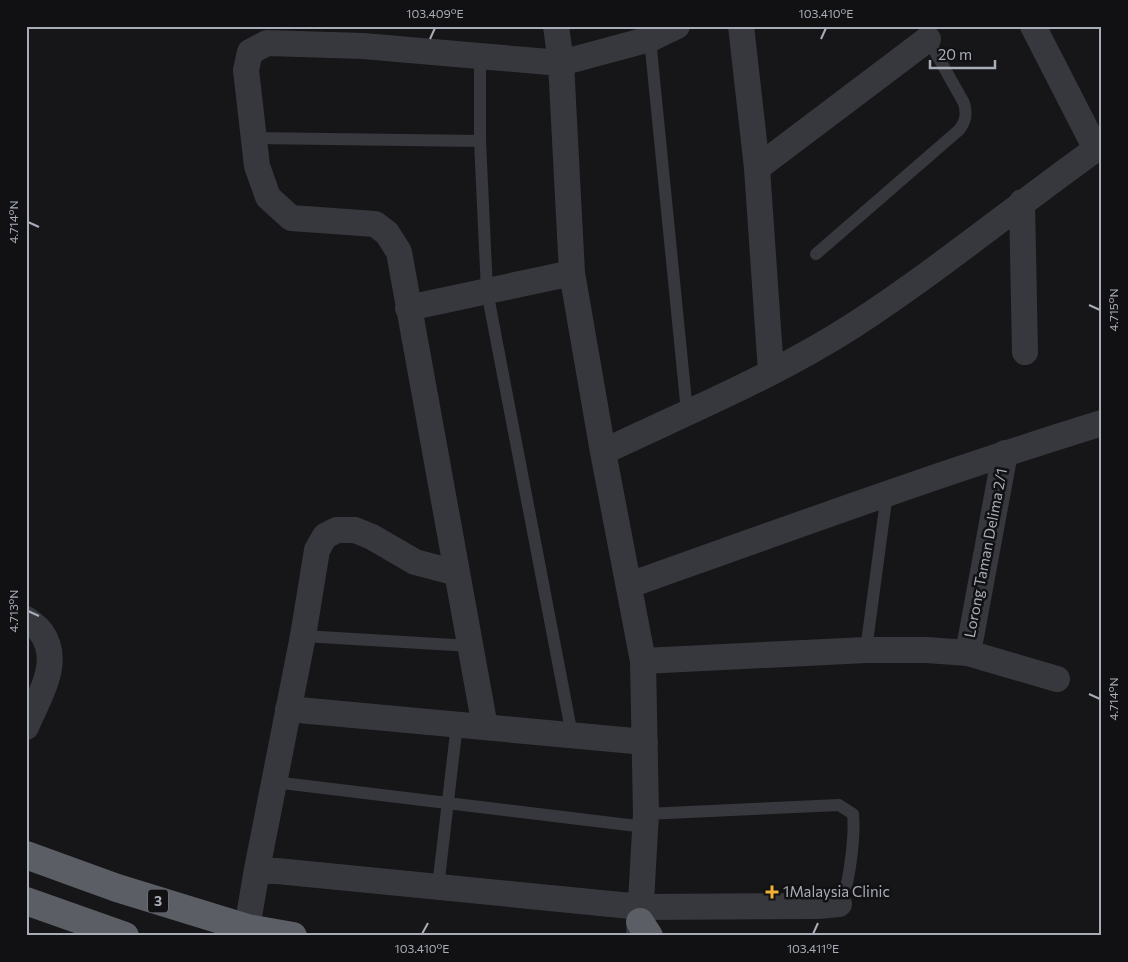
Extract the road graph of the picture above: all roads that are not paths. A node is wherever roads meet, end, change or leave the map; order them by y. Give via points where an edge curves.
1 (556, 26) edge
2 (677, 26) edge
3 (741, 26) edge
4 (1033, 26) edge
5 (361, 36) edge
6 (650, 39) junction
7 (928, 39) joint
8 (480, 56) junction
9 (561, 62) junction
10 (254, 138) junction
11 (480, 141) junction
12 (1099, 148) edge
13 (757, 168) junction
14 (1022, 202) junction
15 (816, 254) dead end
16 (572, 273) junction
17 (487, 291) junction
18 (408, 308) junction
19 (1025, 352) dead end
20 (771, 372) junction
21 (687, 412) junction
22 (1102, 423) edge
23 (603, 452) junction
24 (1005, 453) junction
25 (887, 493) junction
26 (457, 573) junction
27 (630, 585) junction
28 (26, 619) edge
29 (303, 636) junction
30 (470, 646) junction
31 (866, 650) junction
32 (968, 653) junction
33 (643, 660) junction
34 (1057, 679) dead end
35 (288, 709) junction
36 (457, 724) junction
37 (26, 727) edge
38 (486, 727) junction
39 (572, 735) junction
40 (645, 742) junction
41 (274, 782) junction
42 (448, 803) junction
43 (646, 820) junction
44 (26, 855) edge
45 (257, 869) junction
46 (438, 887) junction
47 (26, 901) edge
48 (839, 904) joint
49 (642, 925) edge
50 (247, 928) junction
51 (114, 934) edge
52 (293, 936) edge

1 - 9 street
2 - 6 street
3 - 13 street
4 - 12 street
5 - 8 street
5 - 10 street via 267,43 250,52 246,70
6 - 9 street
6 - 21 lane
7 - 13 street
7 - 15 lane via 964,103 967,112 965,122
8 - 9 street
8 - 11 lane
9 - 16 street
10 - 11 lane
10 - 18 street via 257,166 268,197 291,218 375,224 387,233 399,252
11 - 17 lane
12 - 14 street
13 - 20 street
14 - 19 street
14 - 20 street via 931,272 853,326
16 - 17 street
16 - 23 street
17 - 18 street
17 - 39 lane
18 - 26 street
20 - 21 street
21 - 23 street
22 - 24 street
23 - 27 street
24 - 25 street
24 - 32 street, Lorong Taman Delima 2/1
25 - 27 street
25 - 31 lane
26 - 29 street via 415,562 355,530 337,530 325,536 317,550
26 - 30 street
27 - 33 street
28 - 37 street via 41,631 51,654 49,672
29 - 30 lane
29 - 35 street
30 - 38 street
31 - 32 street
31 - 33 street
32 - 34 street
33 - 40 street
35 - 36 street
35 - 41 street
36 - 38 street
36 - 42 lane
38 - 39 street
39 - 40 street
40 - 43 street
41 - 42 lane
41 - 45 street
42 - 43 lane
42 - 46 lane
43 - 48 lane via 839,805 853,814 854,827 846,887
43 - 49 street
44 - 50 highway, 3 via 117,888
45 - 46 street
45 - 50 street
46 - 49 street
47 - 51 highway
48 - 49 street
50 - 52 highway, 3

